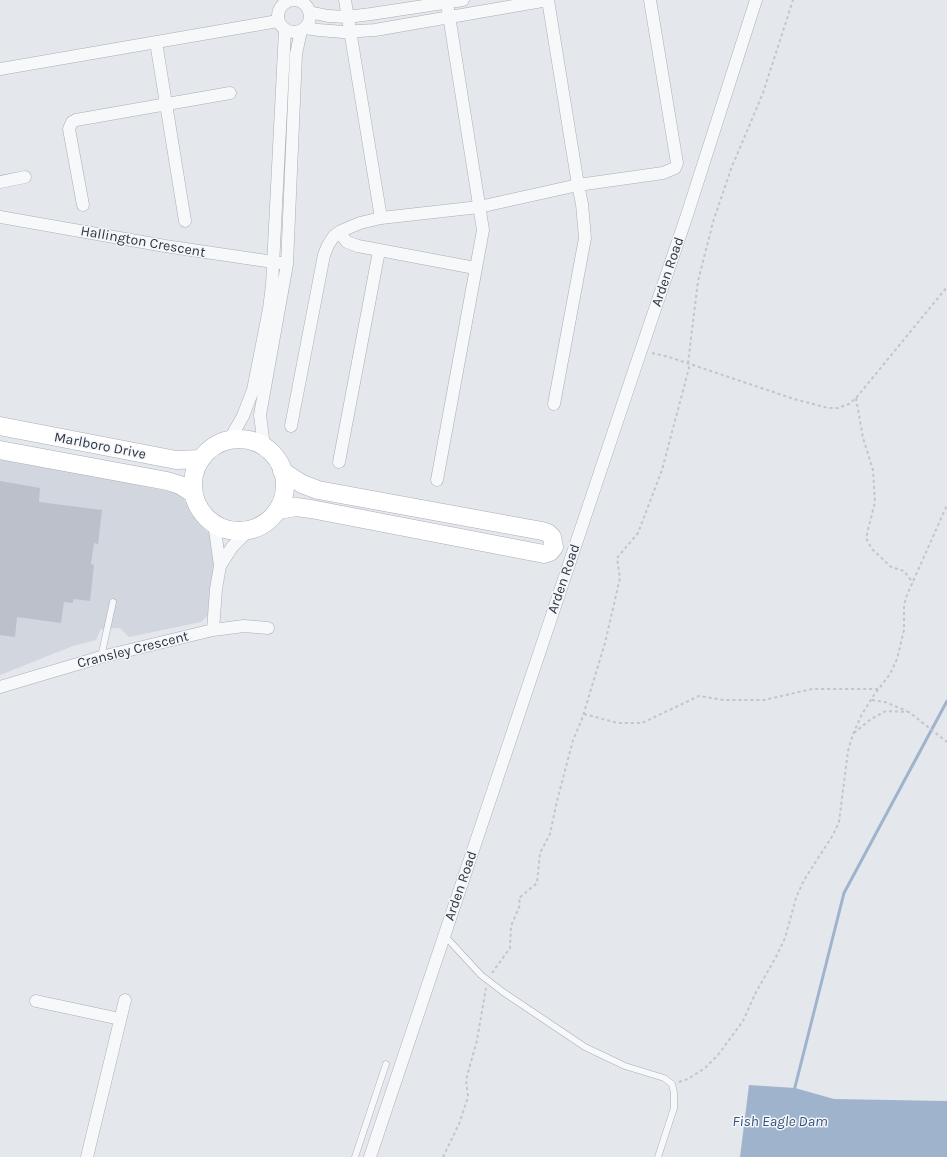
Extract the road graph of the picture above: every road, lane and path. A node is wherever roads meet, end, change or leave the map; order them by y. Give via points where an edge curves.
1 (292, 0) edge
2 (345, 0) edge
3 (463, 0) edge
4 (548, 0) edge
5 (650, 0) edge
6 (756, 0) edge
7 (793, 0) edge
8 (447, 3) junction
9 (309, 12) junction
10 (347, 17) junction
11 (449, 18) junction
12 (282, 25) junction
13 (303, 29) junction
14 (349, 32) junction
15 (156, 42) junction
16 (0, 69) edge
17 (230, 93) dead end
18 (166, 104) junction
19 (25, 177) dead end
20 (0, 182) edge
21 (578, 185) junction
22 (83, 205) dead end
23 (479, 207) junction
24 (0, 217) edge
25 (381, 218) junction
26 (185, 221) dead end
27 (341, 231) junction
28 (379, 251) junction
29 (273, 263) junction
30 (287, 264) junction
31 (475, 268) junction
32 (947, 287) edge
33 (641, 350) junction
34 (688, 363) junction
35 (856, 398) junction
36 (554, 404) dead end
37 (0, 426) edge
38 (291, 426) dead end
39 (230, 439) junction
40 (264, 446) junction
41 (0, 450) edge
42 (201, 459) junction
43 (339, 462) dead end
44 (282, 470) junction
45 (436, 480) dead end
46 (194, 494) junction
47 (947, 505) edge
48 (278, 510) junction
49 (214, 523) junction
50 (249, 530) junction
51 (220, 566) junction
52 (912, 583) junction
53 (113, 602) dead end
54 (268, 628) dead end
55 (213, 630) junction
56 (101, 657) junction
57 (0, 687) edge
58 (879, 689) junction
59 (871, 700) junction
60 (908, 712) junction
61 (584, 714) junction
62 (853, 734) junction
63 (947, 742) edge
64 (444, 936) junction
65 (488, 980) junction
66 (125, 1000) dead end
67 (36, 1001) dead end
68 (120, 1019) junction
69 (386, 1064) dead end
70 (672, 1084) junction
71 (87, 1157) edge
72 (356, 1157) edge
73 (370, 1157) edge
74 (443, 1157) edge
75 (658, 1157) edge

1 - 9 street via 302,3
1 - 12 street via 282,5 278,15
2 - 10 street
3 - 8 street
4 - 11 street
4 - 21 street
5 - 21 street via 677,163 675,168 663,173
6 - 33 street, Arden Road
7 - 34 path via 763,93 730,169 713,222 698,281
8 - 10 street
8 - 11 street
9 - 10 street
9 - 13 street via 310,17
10 - 14 street
11 - 14 street
11 - 23 street
12 - 13 street via 296,32
12 - 15 street
12 - 29 street
13 - 14 street
13 - 30 street via 296,54
14 - 25 street
15 - 16 street
15 - 18 street
17 - 18 street
18 - 22 street via 72,122 70,129
18 - 26 street
19 - 20 street
21 - 23 street
21 - 36 street via 585,238
23 - 25 street
23 - 31 street via 483,230
24 - 29 street, Hallington Crescent
25 - 27 street
27 - 28 street via 348,242
27 - 38 street via 334,236 324,255
28 - 31 street
28 - 43 street
29 - 30 street, Hallington Crescent
29 - 39 street via 269,309 253,390
30 - 40 street via 260,415
31 - 45 street
32 - 35 path
33 - 34 path
33 - 64 street, Arden Road
34 - 35 path via 828,408 838,408
34 - 61 path via 689,368 662,470 638,533 618,558 620,578 605,643
35 - 52 path via 863,438 873,470 875,502 866,538 872,549 891,567 904,571
37 - 42 main road, Marlboro Drive via 169,459
39 - 40 main road via 248,439
39 - 42 main road via 213,446
40 - 44 main road via 277,459
41 - 46 main road, Marlboro Drive via 167,481 180,485
42 - 46 main road via 194,476
44 - 48 main road via 284,493
44 - 48 main road via 302,484 318,490 542,531 552,537 554,547 544,554 311,509 296,507
46 - 49 main road via 201,511
47 - 52 path
48 - 50 main road via 265,523
49 - 50 main road via 231,530
49 - 51 street
50 - 51 street via 232,547
51 - 55 street
52 - 58 path via 904,605 904,630 896,659 890,674
53 - 56 lane
54 - 55 street, Cransley Crescent via 244,626
55 - 56 street, Cransley Crescent
56 - 57 street, Cransley Crescent
58 - 59 path
58 - 61 path via 812,690 764,700 724,700 699,696 642,723 618,723
59 - 60 path via 885,702
59 - 62 path
60 - 62 path via 886,711 871,718
60 - 63 path
61 - 65 path via 573,740 556,801 550,834 540,853 536,883 519,898 520,905 511,926 510,948
62 - 70 path via 848,751 839,822 804,880 785,938 743,1021 705,1068 688,1079
64 - 65 lane
64 - 73 street, Arden Road
65 - 70 lane via 584,1047 625,1066 664,1078
65 - 74 path via 477,1040 466,1080 468,1097 459,1124
66 - 68 street
67 - 68 street
68 - 71 street
69 - 72 lane
70 - 75 lane via 674,1108

